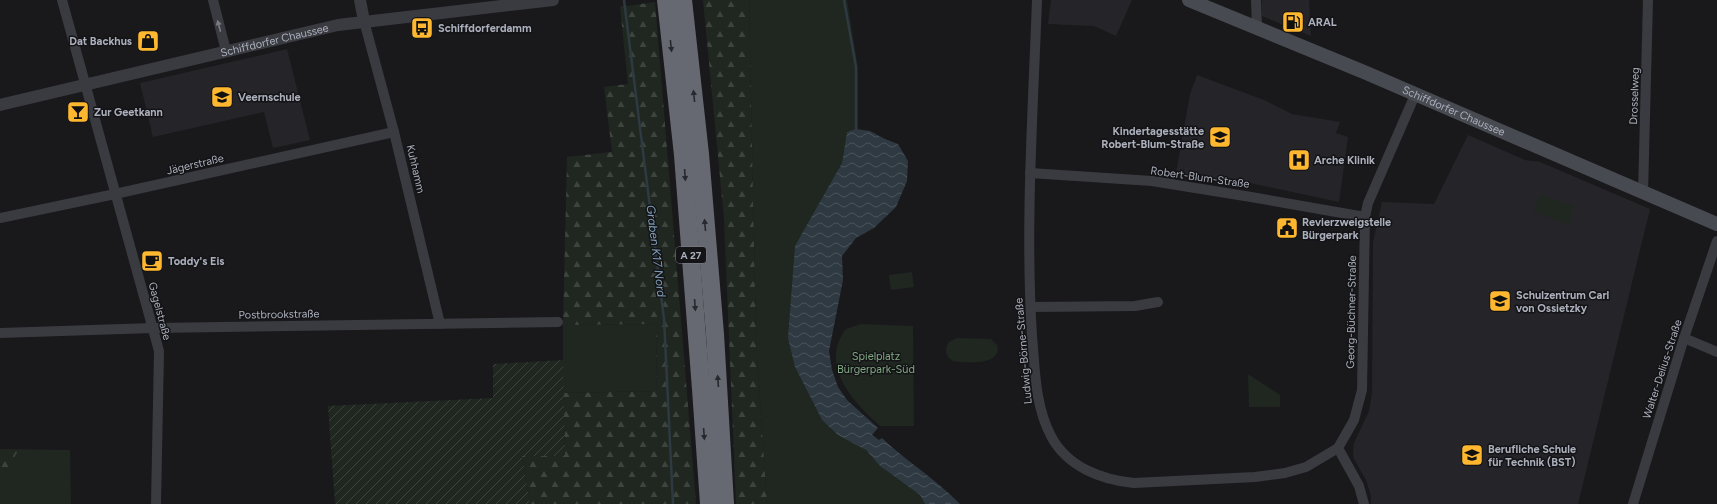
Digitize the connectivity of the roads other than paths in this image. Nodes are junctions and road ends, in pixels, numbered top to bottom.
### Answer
1 (62, 0) edge
2 (213, 0) edge
3 (360, 0) edge
4 (553, 0) edge
5 (1036, 0) edge
6 (1189, 0) edge
7 (1256, 0) edge
8 (1648, 0) edge
9 (680, 3) edge
10 (364, 21) junction
11 (1257, 28) junction
12 (226, 51) junction
13 (85, 84) junction
14 (1415, 94) junction
15 (0, 106) edge
16 (394, 132) junction
17 (1030, 173) junction
18 (1643, 193) junction
19 (115, 194) junction
20 (1365, 217) junction
21 (0, 218) edge
22 (1717, 224) edge
23 (1717, 241) edge
24 (1158, 302) dead end
25 (1031, 307) junction
26 (558, 322) dead end
27 (440, 324) junction
28 (153, 328) junction
29 (0, 334) edge
30 (1684, 338) junction
31 (1717, 352) edge
32 (1338, 448) junction
33 (156, 504) edge
34 (709, 504) edge
35 (725, 504) edge
36 (1364, 504) edge
37 (1632, 504) edge

1 - 13 street, Gagelstraße
12 -> 2 street
3 - 10 street
4 - 10 street, Schiffdorfer Chaussee
5 - 17 street, Ludwig-Börne-Straße
6 - 11 main road, Schiffdorfer Chaussee
7 - 11 street
8 - 18 street, Drosselweg
9 -> 34 highway, A 27
35 -> 9 highway, A 27
10 - 12 street, Schiffdorfer Chaussee
10 - 16 street, Kuhhamm
11 - 14 main road, Schiffdorfer Chaussee
12 - 13 street, Schiffdorfer Chaussee
13 - 15 street, Schiffdorfer Chaussee
13 - 19 street, Gagelstraße
14 - 18 main road, Schiffdorfer Chaussee
14 - 20 street, Georg-Büchner-Straße
16 - 19 street, Jägerstraße
16 - 27 street, Kuhhamm
17 - 20 street, Robert-Blum-Straße
17 - 25 street, Ludwig-Börne-Straße
18 - 22 main road, Schiffdorfer Chaussee
19 - 21 street, Jägerstraße
19 - 28 street, Gagelstraße
20 - 32 street, Georg-Büchner-Straße
23 - 30 street, Walter-Delius-Straße
24 - 25 street
25 - 32 street, Ludwig-Börne-Straße
26 - 27 street, Postbrookstraße
27 - 28 street, Postbrookstraße
28 - 29 street, Postbrookstraße
28 - 33 street, Gagelstraße
30 - 31 street
30 - 37 street, Walter-Delius-Straße
32 - 36 street

